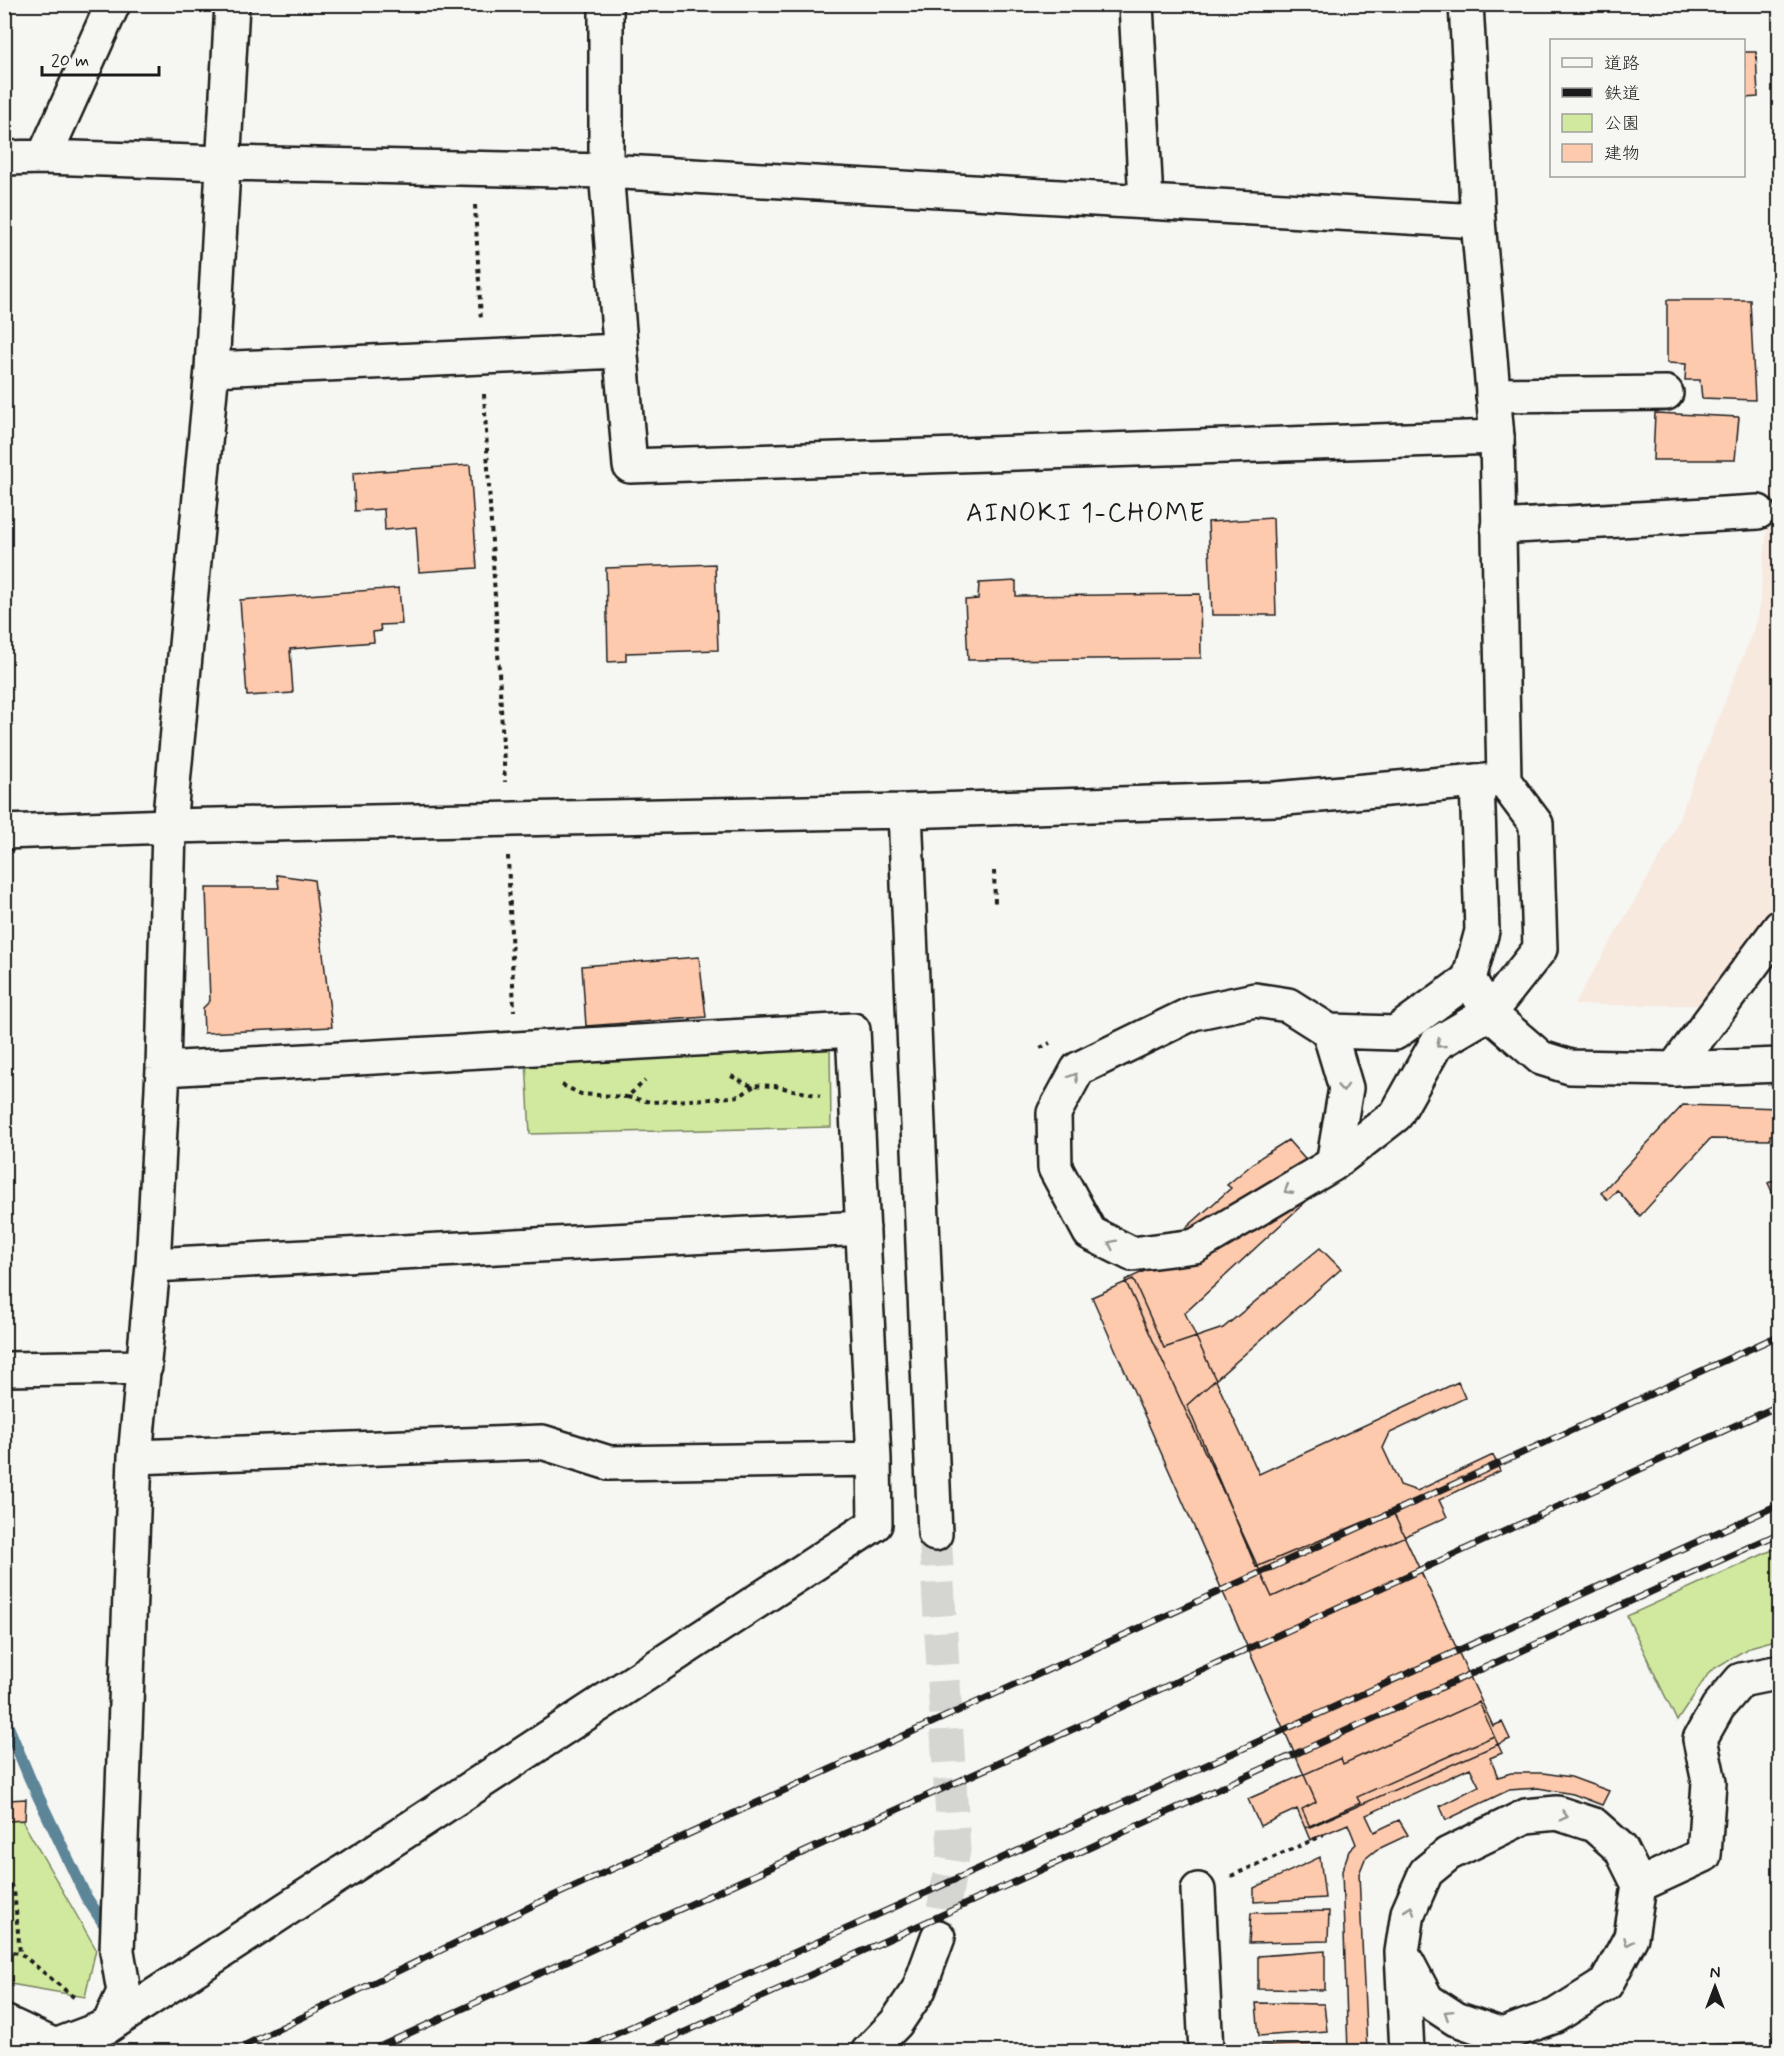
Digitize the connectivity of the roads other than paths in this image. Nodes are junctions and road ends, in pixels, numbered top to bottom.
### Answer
1 (113, 4) edge
2 (232, 4) edge
3 (606, 4) edge
4 (1136, 4) edge
5 (1466, 4) edge
6 (44, 157) junction
7 (4, 158) edge
8 (224, 163) junction
9 (606, 171) junction
10 (1146, 202) junction
11 (1478, 221) junction
12 (620, 351) junction
13 (212, 369) junction
14 (1666, 393) dead end
15 (1493, 395) junction
16 (1497, 437) junction
17 (1758, 512) dead end
18 (1498, 527) junction
19 (1490, 781) junction
20 (905, 811) junction
21 (169, 826) junction
22 (4, 832) edge
23 (1779, 927) edge
24 (1469, 979) junction
25 (1489, 1013) junction
26 (1329, 1032) junction
27 (1779, 1065) edge
28 (164, 1069) junction
29 (1674, 1069) junction
30 (1333, 1164) junction
31 (862, 1228) junction
32 (153, 1265) junction
33 (144, 1367) junction
34 (4, 1369) edge
35 (135, 1457) junction
36 (874, 1459) junction
37 (935, 1534) tunnel mouth
38 (1779, 1672) edge
39 (1640, 1885) junction
40 (1198, 1890) road end
41 (938, 1937) tunnel mouth
42 (1402, 1952) junction
43 (4, 2022) edge
44 (108, 2026) junction
45 (1495, 2043) edge
46 (868, 2052) edge
47 (1206, 2052) edge
48 (1407, 2052) edge

1 - 6 street
2 - 8 street
3 - 9 street
4 - 10 street
5 - 11 street
6 - 7 street
6 - 8 street
8 - 9 street
8 - 13 street
9 - 10 street
9 - 12 street
10 - 11 street
11 - 15 street
12 - 13 street
12 - 16 street
13 - 21 street
14 - 15 street
15 - 16 street
16 - 18 street
17 - 18 street
18 - 19 street
19 - 20 street
19 - 24 street
19 - 25 street
20 - 21 street
20 - 37 street
21 - 22 street
21 - 28 street
23 - 29 street
24 - 25 street
24 - 26 street
25 - 29 street
25 -> 30 street
26 -> 30 street
30 -> 26 street
27 - 29 street
28 - 31 street
28 - 32 street
31 - 32 street
31 - 36 street
32 - 33 street
33 - 34 street
33 - 35 street
35 - 36 street
35 - 44 street
36 - 44 street
38 - 39 street
42 -> 39 street
39 -> 45 street
40 - 47 street
41 - 46 street
45 -> 42 street
42 - 48 street
43 - 44 street

